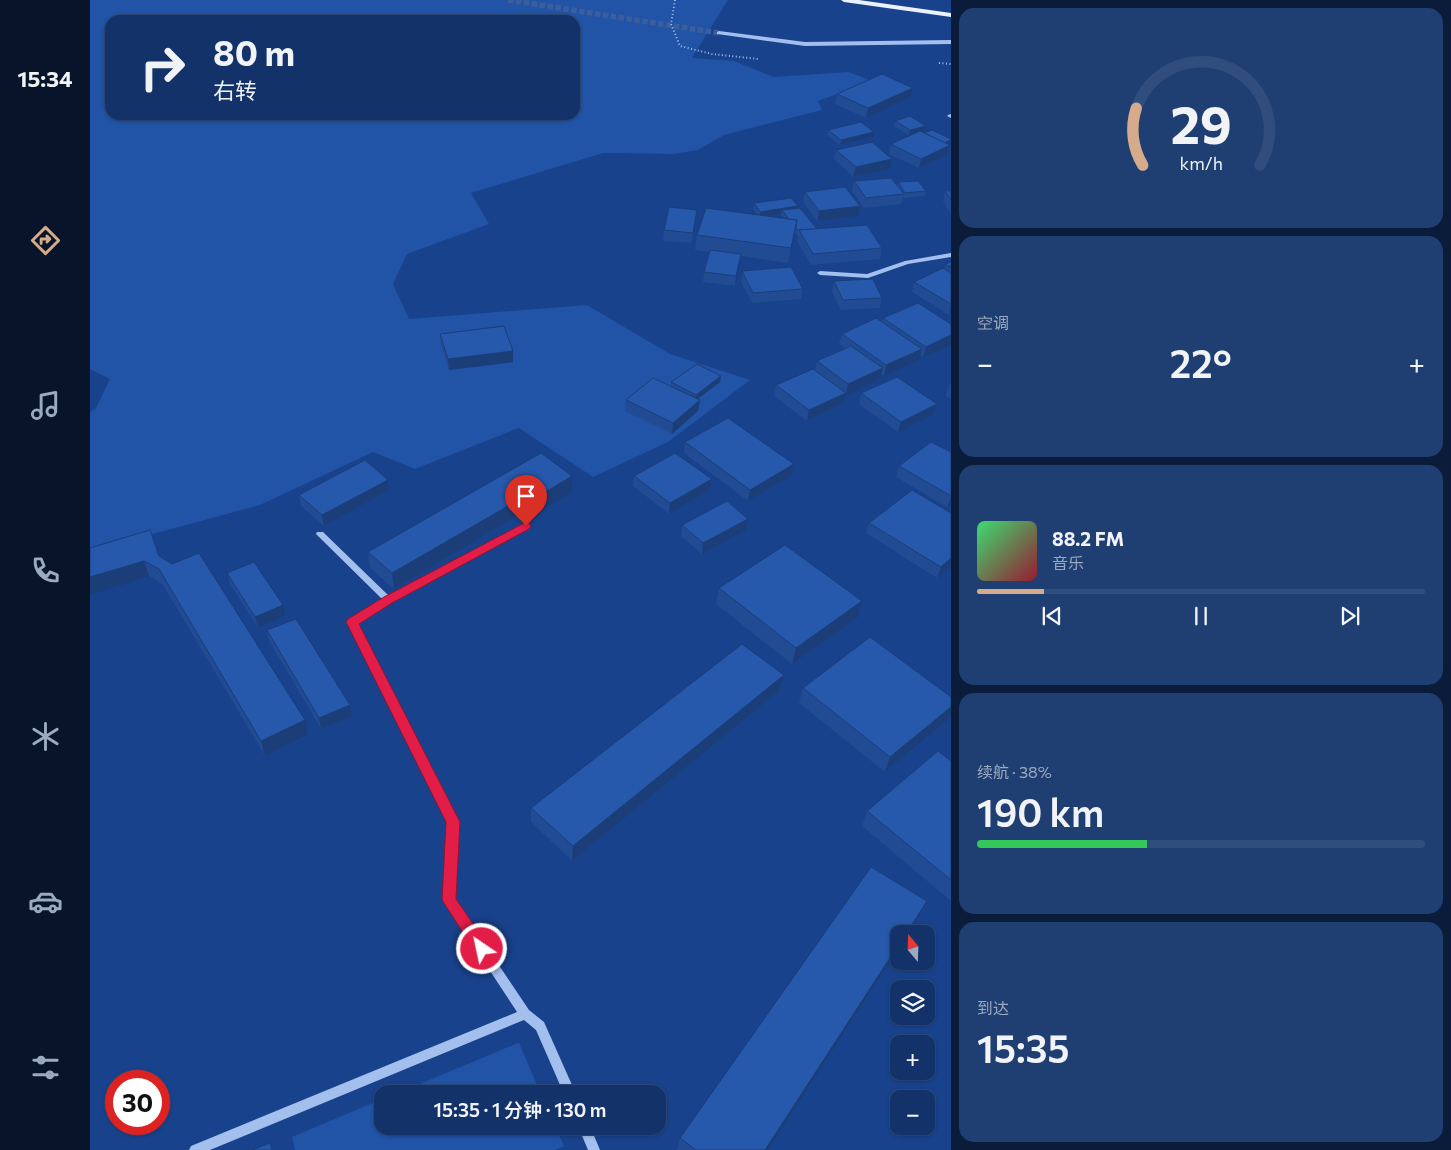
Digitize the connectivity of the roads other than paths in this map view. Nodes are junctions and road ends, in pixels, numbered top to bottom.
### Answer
1 (844, 0) edge
2 (951, 15) edge
3 (719, 33) tunnel mouth
4 (951, 42) edge
5 (951, 255) edge
6 (820, 273) dead end
7 (526, 526) dead end
8 (320, 534) dead end
9 (388, 600) junction
10 (525, 1014) junction
11 (566, 1085) edge
12 (588, 1135) edge
13 (195, 1150) edge
14 (594, 1150) edge

1 - 2 main road
3 - 4 street
5 - 6 street
7 - 9 street
8 - 9 street
9 - 10 street
10 - 11 street
10 - 13 street
12 - 14 street

